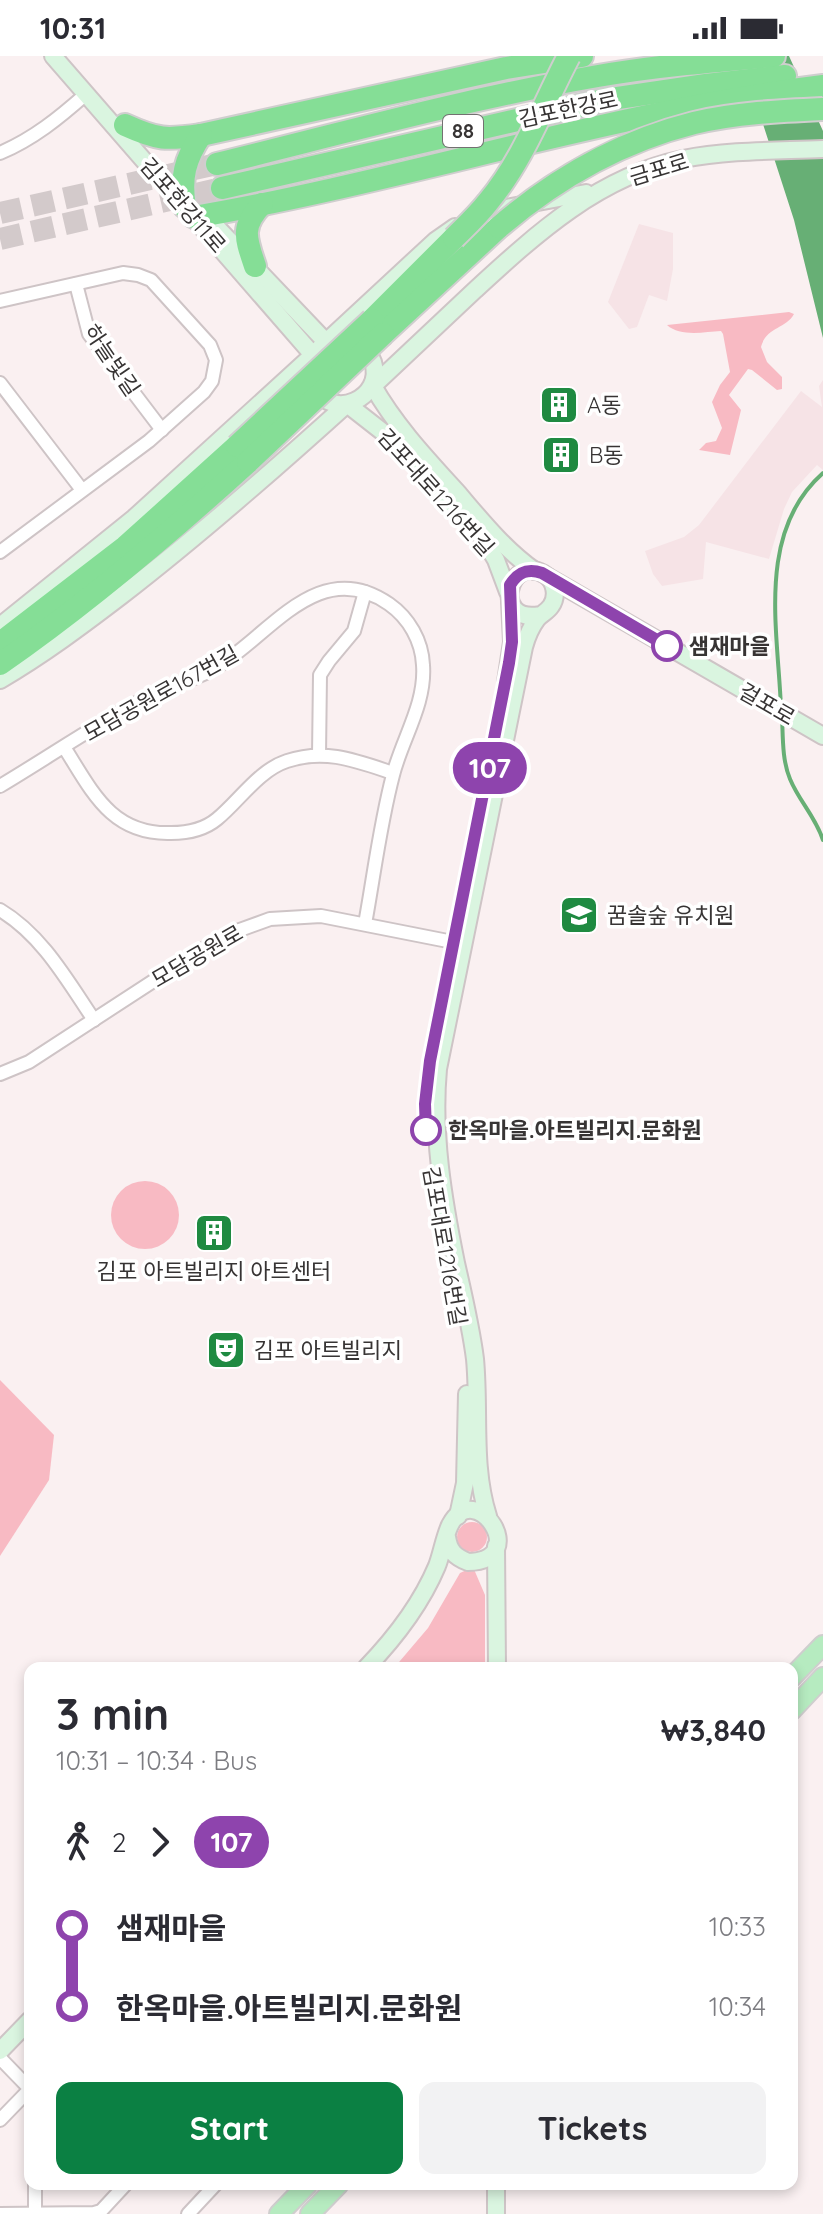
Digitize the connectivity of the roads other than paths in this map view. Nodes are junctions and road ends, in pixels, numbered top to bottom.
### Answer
1 (53, 56) edge
2 (63, 56) edge
3 (569, 56) edge
4 (582, 56) edge
5 (774, 56) edge
6 (823, 72) edge
7 (823, 86) edge
8 (86, 94) junction
9 (708, 94) junction
10 (823, 109) edge
11 (125, 125) junction
12 (201, 135) junction
13 (823, 149) edge
14 (0, 153) edge
15 (217, 164) tunnel mouth
16 (222, 188) tunnel mouth
17 (603, 189) junction
18 (262, 204) junction
19 (192, 207) junction
20 (255, 266) junction
21 (76, 284) junction
22 (0, 301) edge
23 (378, 327) junction
24 (326, 342) junction
25 (313, 355) junction
26 (0, 383) edge
27 (373, 386) junction
28 (347, 404) junction
29 (162, 430) junction
30 (242, 454) junction
31 (82, 490) junction
32 (0, 551) edge
33 (542, 574) junction
34 (365, 592) junction
35 (509, 596) junction
36 (586, 599) junction
37 (546, 611) junction
38 (0, 626) edge
39 (0, 643) edge
40 (0, 664) edge
41 (0, 680) edge
42 (823, 736) edge
43 (64, 747) junction
44 (319, 755) junction
45 (393, 773) junction
46 (0, 786) edge
47 (0, 910) edge
48 (365, 924) junction
49 (458, 943) junction
50 (94, 1020) junction
51 (0, 1074) edge
52 (458, 1516) junction
53 (488, 1516) junction
54 (447, 1537) junction
55 (496, 1545) junction
56 (460, 1559) junction
57 (477, 1562) junction
58 (496, 1582) junction
59 (823, 1645) edge
60 (372, 1662) edge
61 (378, 1662) edge
62 (497, 1662) edge
63 (798, 1671) edge
64 (823, 1677) edge
65 (798, 1704) edge
66 (24, 2018) edge
67 (24, 2026) edge
68 (0, 2043) edge
69 (0, 2051) edge
70 (0, 2058) edge
71 (24, 2083) edge
72 (24, 2095) edge
73 (0, 2120) edge
74 (35, 2190) edge
75 (121, 2190) edge
76 (210, 2190) edge
77 (302, 2190) edge
78 (333, 2190) edge
79 (496, 2190) edge
80 (116, 2195) junction
81 (35, 2212) edge
82 (0, 2214) edge
83 (116, 2214) edge
84 (188, 2214) edge
85 (279, 2214) edge
86 (310, 2214) edge
87 (496, 2214) edge

1 - 8 street, 김포한강11로
2 - 11 street, 김포한강11로
3 - 23 highway, bridge
4 - 12 highway
5 - 15 highway, 김포한강로 / 88
6 - 9 highway, 김포한강로 / 88
7 - 9 highway
8 - 14 street
8 - 19 street, 김포한강11로
9 - 16 highway, 김포한강로 / 88
9 - 18 highway
10 - 23 highway, bridge
11 - 12 highway
11 - 19 street, 김포한강11로
12 - 19 highway
13 - 17 street, 금포로
17 - 24 street
17 - 27 street
18 - 19 highway
18 - 20 highway
19 - 20 street, 김포한강11로
19 - 25 street, 김포한강11로
20 - 24 street, 김포한강11로
21 - 22 street
21 - 29 street, 하늘빛길
21 - 29 street
23 - 30 highway, bridge
24 - 25 street
24 - 27 street
25 - 28 street
25 - 38 street
26 - 31 street
27 - 28 street
27 - 33 street, 김포대로1216번길
28 - 35 street, 김포대로1216번길
28 - 41 street
29 - 31 street
30 - 39 highway
30 - 40 highway
31 - 32 street
33 - 35 street
33 - 36 street, 김포대로1216번길
33 - 37 street
34 - 43 street, 모담공원로167번길
34 - 44 street
34 - 45 street
35 - 37 street
35 - 49 street, 김포대로1216번길
36 - 37 street
36 - 42 street, 걸포로
37 - 49 street, 김포대로1216번길
43 - 44 street, 모담공원로167번길
43 - 46 street, 모담공원로167번길
44 - 45 street, 모담공원로167번길
45 - 48 street
47 - 50 street
48 - 49 street, 모담공원로
48 - 50 street, 모담공원로
49 - 52 street, 김포대로1216번길
49 - 53 street, 김포대로1216번길
50 - 51 street, 모담공원로
52 - 53 street
52 - 54 street
53 - 55 street
54 - 56 street
54 - 60 street
55 - 57 street
55 - 58 street
56 - 57 street
56 - 61 street
57 - 58 street
58 - 62 street
59 - 63 main road
64 - 65 main road
66 - 68 street
67 - 69 street
70 - 71 street
72 - 73 street
74 - 81 street
75 - 80 street
76 - 84 street
77 - 85 main road
78 - 86 main road
79 - 87 street
80 - 81 street
80 - 83 street
81 - 82 street

